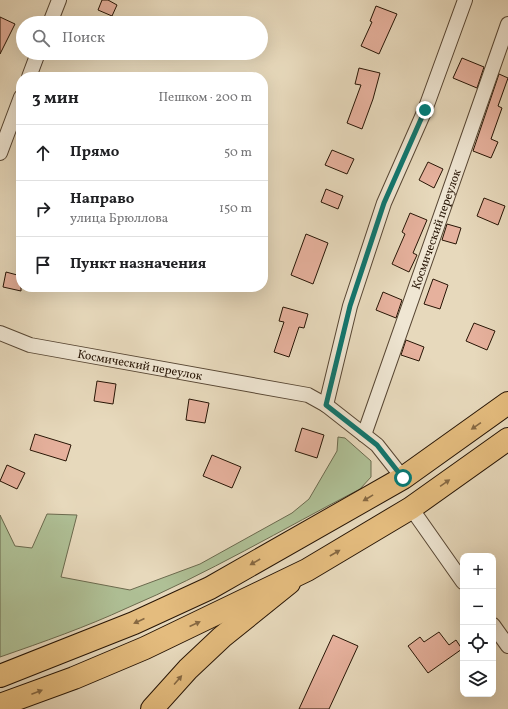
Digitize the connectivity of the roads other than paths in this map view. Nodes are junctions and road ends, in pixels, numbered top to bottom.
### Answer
1 (59, 0) edge
2 (466, 0) edge
3 (53, 16) edge
4 (508, 24) edge
5 (35, 60) edge
6 (31, 72) edge
7 (16, 110) edge
8 (0, 153) edge
9 (0, 333) edge
10 (508, 403) edge
11 (326, 405) junction
12 (364, 435) junction
13 (508, 439) edge
14 (403, 478) junction
15 (411, 508) junction
16 (307, 570) junction
17 (460, 578) edge
18 (496, 629) edge
19 (508, 646) edge
20 (0, 676) edge
21 (0, 705) edge
22 (152, 709) edge

1 - 3 street
2 - 11 street
4 - 12 street, Космический переулок
5 - 6 street
7 - 8 street
9 - 11 street, Космический переулок
10 -> 14 main road
11 - 12 street, Космический переулок
12 - 14 street, Космический переулок
15 -> 13 main road
14 -> 20 main road
16 -> 15 main road
15 - 17 street
21 -> 16 main road
22 -> 16 main road
18 - 19 street

